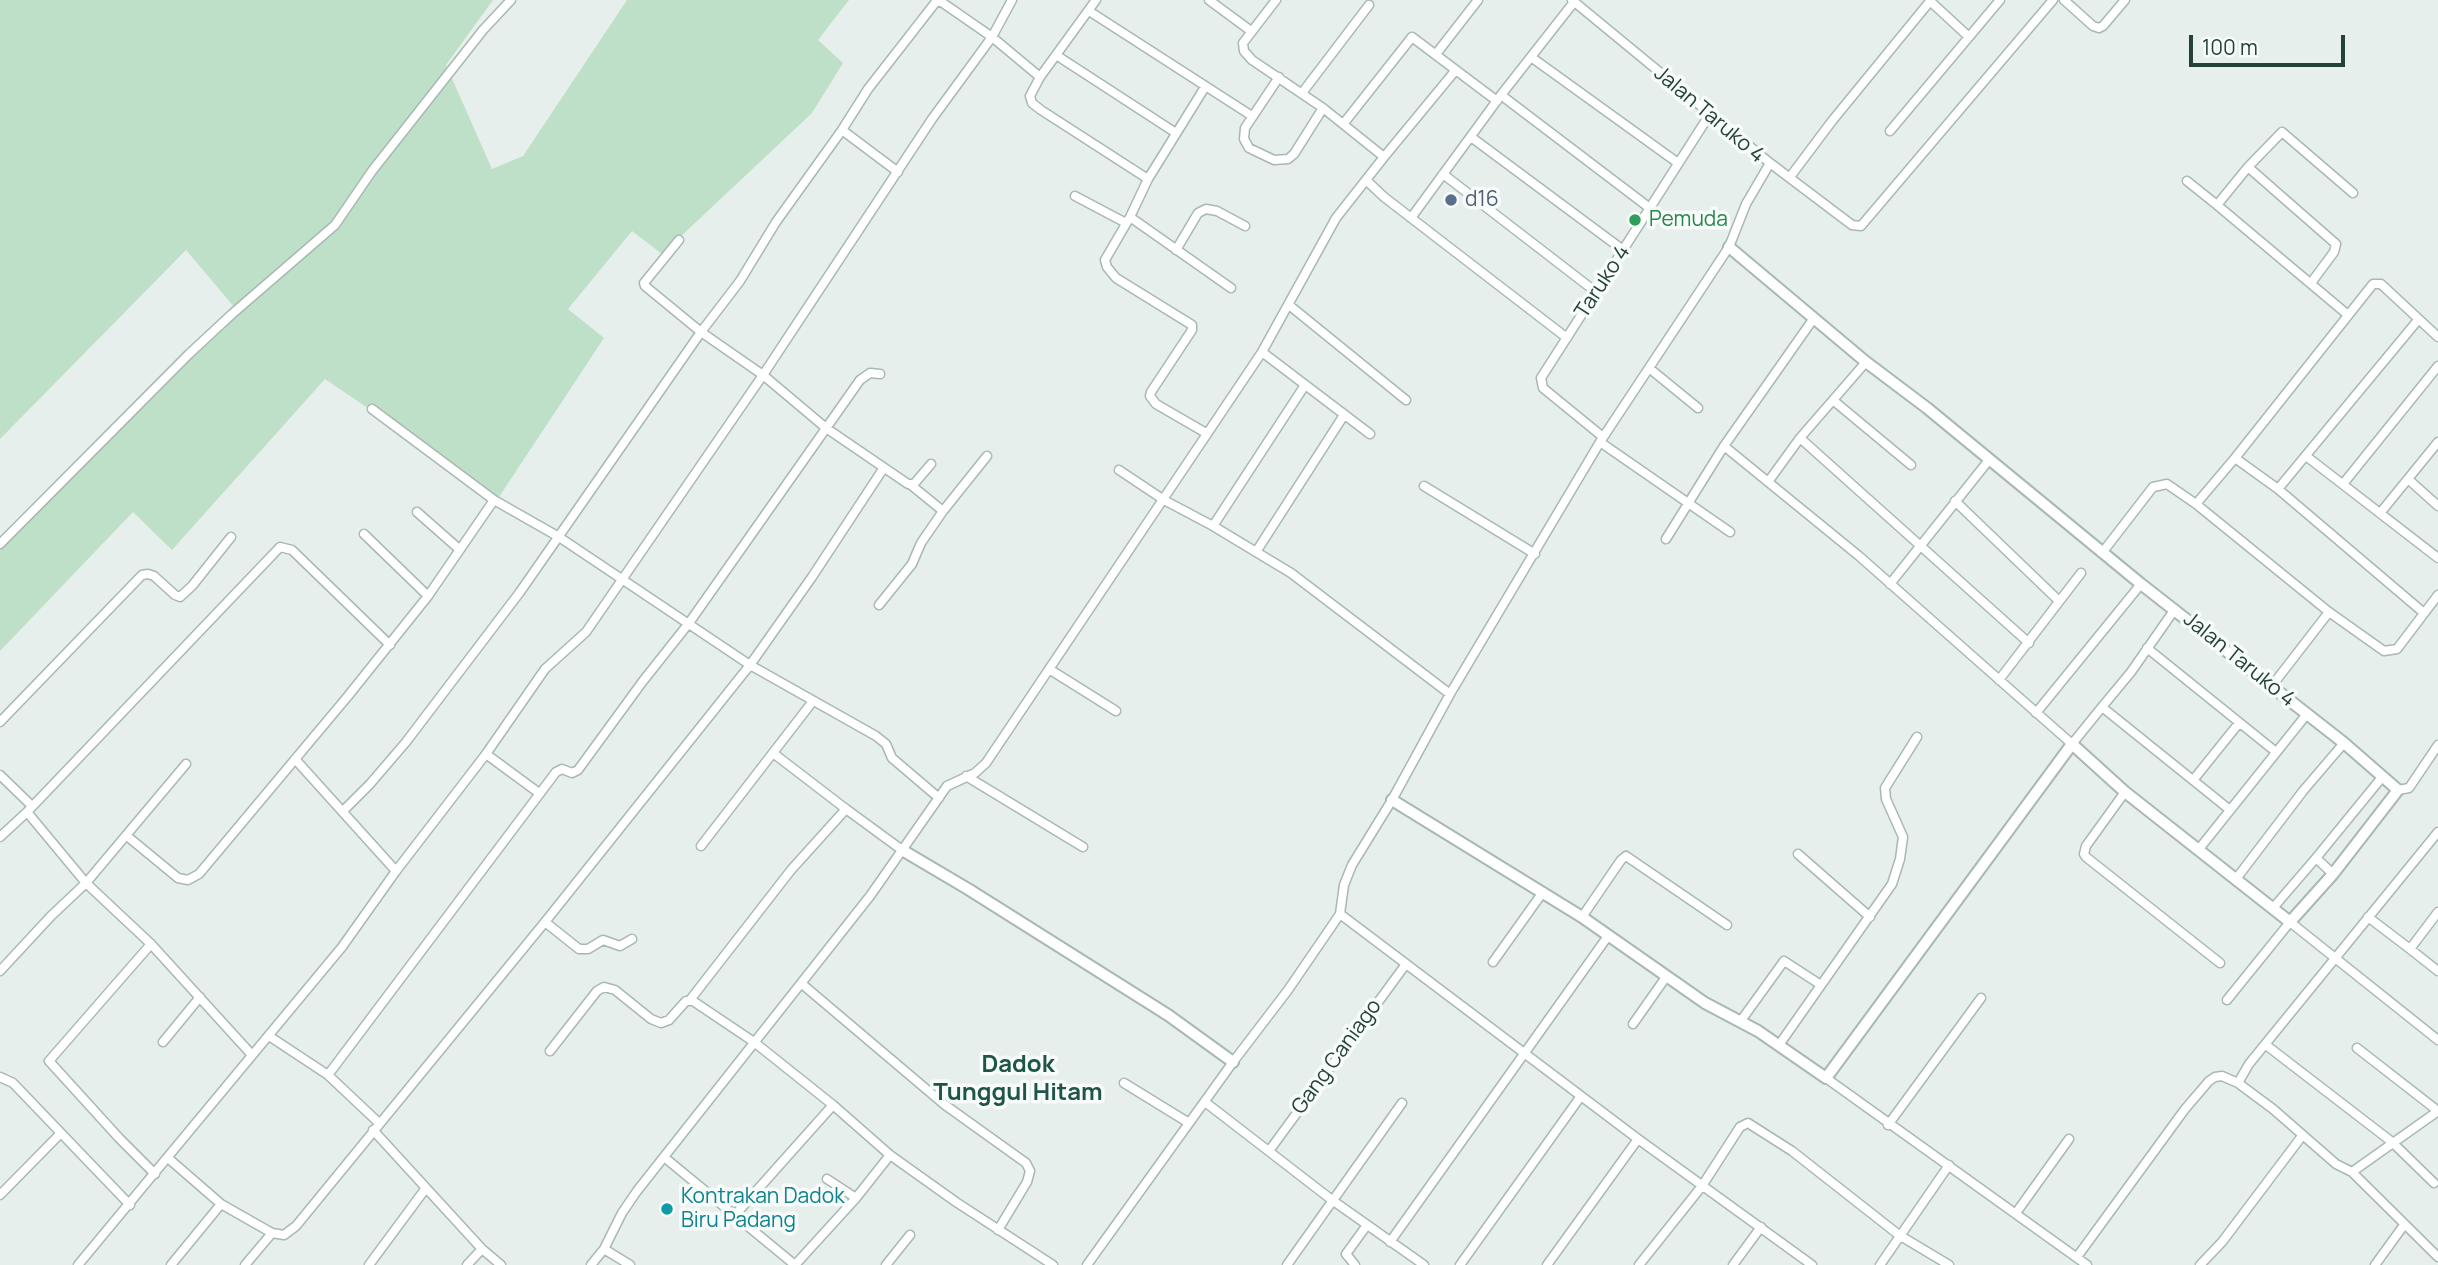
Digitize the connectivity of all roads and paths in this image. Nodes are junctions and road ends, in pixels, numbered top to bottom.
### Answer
1 (510, 0) edge
2 (1012, 0) edge
3 (1096, 0) edge
4 (1209, 0) edge
5 (1276, 0) edge
6 (1478, 0) edge
7 (2000, 0) edge
8 (2053, 0) edge
9 (2064, 0) edge
10 (2124, 0) edge
11 (1573, 1) edge
12 (1930, 1) edge
13 (1369, 5) dead end
14 (1089, 10) junction
15 (1251, 31) junction
16 (992, 37) junction
17 (1969, 37) junction
18 (1436, 54) junction
19 (1056, 55) junction
20 (1531, 57) junction
21 (1455, 71) junction
22 (1279, 76) junction
23 (1040, 77) junction
24 (1205, 87) junction
25 (1302, 93) junction
26 (1499, 98) junction
27 (1323, 108) junction
28 (1710, 114) junction
29 (1252, 116) junction
30 (1344, 124) junction
31 (842, 130) junction
32 (1890, 131) dead end
33 (1176, 133) junction
34 (1471, 137) junction
35 (1384, 157) junction
36 (1678, 163) junction
37 (1770, 163) junction
38 (2248, 167) junction
39 (898, 172) junction
40 (1443, 174) junction
41 (1790, 177) junction
42 (1148, 179) junction
43 (1366, 180) junction
44 (2187, 181) dead end
45 (2353, 193) dead end
46 (1075, 196) dead end
47 (2217, 205) junction
48 (1651, 209) junction
49 (1411, 218) junction
50 (1128, 220) junction
51 (1245, 226) dead end
52 (679, 240) dead end
53 (1729, 247) junction
54 (1176, 250) junction
55 (1623, 250) junction
56 (2311, 283) junction
57 (1231, 288) dead end
58 (1596, 292) junction
59 (1289, 305) junction
60 (2348, 315) junction
61 (1814, 318) junction
62 (2418, 320) junction
63 (701, 332) junction
64 (2438, 337) edge
65 (1567, 338) junction
66 (1262, 352) junction
67 (1866, 362) junction
68 (2438, 366) edge
69 (1649, 368) junction
70 (880, 374) dead end
71 (763, 375) junction
72 (1305, 385) junction
73 (1406, 400) dead end
74 (1834, 401) junction
75 (1698, 408) dead end
76 (372, 409) dead end
77 (1344, 415) junction
78 (826, 428) junction
79 (1206, 433) junction
80 (1370, 434) dead end
81 (1800, 438) junction
82 (1602, 439) junction
83 (2438, 442) edge
84 (1724, 446) junction
85 (987, 456) dead end
86 (2306, 456) junction
87 (2235, 458) junction
88 (1989, 460) junction
89 (931, 464) dead end
90 (1912, 465) dead end
91 (883, 468) junction
92 (1119, 470) dead end
93 (2408, 479) junction
94 (1768, 482) junction
95 (2343, 484) junction
96 (911, 485) junction
97 (1424, 486) dead end
98 (2278, 489) junction
99 (494, 500) junction
100 (1164, 500) junction
101 (1688, 501) junction
102 (1955, 501) junction
103 (2196, 504) junction
104 (2438, 506) edge
105 (943, 511) junction
106 (417, 512) dead end
107 (2381, 512) junction
108 (1213, 526) junction
109 (1730, 532) dead end
110 (364, 534) dead end
111 (231, 537) dead end
112 (559, 537) junction
113 (1666, 539) dead end
114 (1920, 543) junction
115 (0, 544) edge
116 (459, 549) junction
117 (1256, 552) junction
118 (2102, 553) junction
119 (1535, 554) junction
120 (2438, 558) edge
121 (2081, 573) dead end
122 (623, 580) junction
123 (1889, 584) junction
124 (2141, 584) junction
125 (2438, 595) edge
126 (428, 596) junction
127 (2059, 600) junction
128 (879, 605) dead end
129 (2175, 609) junction
130 (2329, 612) junction
131 (2424, 613) junction
132 (689, 623) junction
133 (2029, 642) junction
134 (390, 645) junction
135 (2147, 648) junction
136 (750, 665) junction
137 (1049, 669) junction
138 (1999, 680) junction
139 (2271, 687) junction
140 (1450, 694) junction
141 (813, 701) junction
142 (2102, 707) junction
143 (1116, 711) dead end
144 (2036, 713) junction
145 (2307, 714) junction
146 (0, 722) edge
147 (2239, 723) junction
148 (1917, 737) dead end
149 (2344, 743) junction
150 (2072, 744) junction
151 (2438, 746) edge
152 (2276, 752) junction
153 (774, 753) junction
154 (486, 754) junction
155 (295, 759) junction
156 (186, 764) dead end
157 (0, 775) edge
158 (966, 776) junction
159 (2383, 776) junction
160 (2194, 779) junction
161 (2398, 790) junction
162 (2125, 792) junction
163 (539, 793) junction
164 (939, 798) junction
165 (1392, 800) junction
166 (29, 809) junction
167 (846, 809) junction
168 (2230, 810) junction
169 (343, 811) junction
170 (2438, 832) edge
171 (127, 836) junction
172 (0, 837) edge
173 (2435, 843) edge
174 (701, 846) dead end
175 (1083, 847) dead end
176 (2199, 849) junction
177 (902, 850) junction
178 (1798, 854) dead end
179 (2316, 859) junction
180 (397, 871) junction
181 (2333, 874) junction
182 (2236, 879) junction
183 (86, 883) junction
184 (1543, 891) junction
185 (2273, 908) junction
186 (2438, 912) edge
187 (1340, 914) junction
188 (1582, 917) junction
189 (1870, 917) junction
190 (2368, 917) junction
191 (545, 922) junction
192 (2290, 922) junction
193 (1727, 925) dead end
194 (1608, 936) junction
195 (632, 939) dead end
196 (151, 944) junction
197 (2410, 949) junction
198 (2335, 959) junction
199 (1493, 962) dead end
200 (2220, 963) dead end
201 (1406, 964) junction
202 (0, 971) edge
203 (2438, 971) edge
204 (1666, 977) junction
205 (802, 984) junction
206 (1821, 985) junction
207 (200, 997) junction
208 (1981, 998) dead end
209 (690, 1000) junction
210 (2227, 1000) dead end
211 (1740, 1022) junction
212 (1633, 1024) dead end
213 (269, 1035) junction
214 (2438, 1040) edge
215 (163, 1042) dead end
216 (754, 1042) junction
217 (1779, 1045) junction
218 (2266, 1045) junction
219 (2357, 1048) dead end
220 (550, 1051) dead end
221 (1524, 1053) junction
222 (252, 1055) junction
223 (1233, 1062) junction
224 (328, 1075) junction
225 (0, 1077) edge
226 (1826, 1078) junction
227 (1124, 1083) dead end
228 (2238, 1083) junction
229 (1581, 1096) junction
230 (1205, 1102) junction
231 (1402, 1103) dead end
232 (833, 1105) junction
233 (2438, 1111) edge
234 (1189, 1123) junction
235 (1888, 1125) junction
236 (376, 1127) junction
237 (60, 1134) junction
238 (2302, 1136) junction
239 (1638, 1139) junction
240 (2069, 1139) dead end
241 (2392, 1142) junction
242 (1269, 1151) junction
243 (890, 1155) junction
244 (664, 1157) junction
245 (168, 1158) junction
246 (1949, 1165) junction
247 (2352, 1172) junction
248 (155, 1174) junction
249 (827, 1179) dead end
250 (2437, 1183) edge
251 (1702, 1186) junction
252 (426, 1188) junction
253 (0, 1195) edge
254 (856, 1198) junction
255 (1332, 1200) junction
256 (221, 1204) junction
257 (130, 1205) junction
258 (2016, 1213) junction
259 (734, 1216) junction
260 (1367, 1225) junction
261 (2404, 1225) junction
262 (1761, 1227) junction
263 (998, 1230) junction
264 (272, 1233) junction
265 (910, 1235) dead end
266 (1899, 1235) junction
267 (1390, 1242) junction
268 (482, 1249) junction
269 (604, 1249) junction
270 (2077, 1257) junction
271 (2438, 1257) edge
272 (793, 1264) edge
273 (78, 1265) edge
274 (171, 1265) edge
275 (245, 1265) edge
276 (369, 1265) edge
277 (467, 1265) edge
278 (501, 1265) edge
279 (591, 1265) edge
280 (630, 1265) edge
281 (887, 1265) edge
282 (1053, 1265) edge
283 (1087, 1265) edge
284 (1287, 1265) edge
285 (1355, 1265) edge
286 (1424, 1265) edge
287 (1460, 1265) edge
288 (1547, 1265) edge
289 (1639, 1265) edge
290 (1733, 1265) edge
291 (1812, 1265) edge
292 (1880, 1265) edge
293 (1949, 1265) edge
294 (2087, 1265) edge
295 (2200, 1265) edge
296 (2375, 1265) edge

1 - 115 street
2 - 16 street
3 - 14 street
4 - 15 street
5 - 15 street
6 - 18 street
7 - 17 street
8 - 41 street
9 - 10 street
11 - 20 street
11 - 28 street, Jalan Taruko 4
12 - 17 street
12 - 41 street
13 - 25 street
14 - 19 street
14 - 24 street
15 - 22 street
16 - 23 street
16 - 31 street
16 - 39 street
17 - 32 street
18 - 21 street
18 - 30 street
19 - 23 street
19 - 33 street
20 - 26 street
20 - 36 street
21 - 26 street
21 - 35 street
22 - 25 street
22 - 29 street
23 - 42 street
24 - 29 street
24 - 33 street
25 - 27 street
26 - 34 street
26 - 48 street
27 - 29 street
27 - 30 street
28 - 36 street, Taruko 4
28 - 37 street, Jalan Taruko 4
30 - 35 street
31 - 39 street
31 - 63 street
33 - 42 street
34 - 40 street
34 - 55 street
35 - 43 street
36 - 48 street, Taruko 4
37 - 41 street
37 - 53 street, Jalan Taruko 4
38 - 45 street
38 - 47 street
38 - 56 street
39 - 71 street
40 - 49 street
40 - 58 street
42 - 50 street
43 - 49 street
43 - 59 street
44 - 47 street
46 - 50 street
47 - 56 street
48 - 55 street, Taruko 4
49 - 65 street
50 - 54 street
50 - 79 street
51 - 54 street
52 - 63 street
53 - 61 street, Jalan Taruko 4
53 - 69 street
54 - 57 street
55 - 58 street, Taruko 4
56 - 60 street
58 - 65 street, Taruko 4
59 - 66 street
59 - 73 street
60 - 62 street
60 - 87 street
61 - 67 street, Jalan Taruko 4
61 - 84 street
62 - 64 street
62 - 86 street
63 - 71 street
63 - 112 street
65 - 82 street, Taruko 4
66 - 72 street
66 - 79 street
67 - 74 street
67 - 88 street, Jalan Taruko 4
68 - 95 street
69 - 75 street
69 - 82 street
70 - 78 street
71 - 78 street
71 - 122 street
72 - 77 street
72 - 108 street
74 - 81 street
74 - 90 street
76 - 99 street
77 - 80 street
77 - 117 street
78 - 91 street
78 - 132 street
79 - 100 street
81 - 94 street
81 - 114 street
82 - 101 street
82 - 119 street
83 - 93 street
84 - 94 street
84 - 101 street
85 - 105 street
86 - 95 street
86 - 98 street
87 - 98 street
87 - 103 street
88 - 102 street
88 - 118 street, Jalan Taruko 4
89 - 96 street
91 - 96 street
91 - 136 street
92 - 100 street
93 - 104 street
93 - 107 street
94 - 123 street
95 - 107 street
96 - 105 street
97 - 119 street
98 - 131 street
99 - 112 street
99 - 116 street
100 - 108 street
100 - 137 street
101 - 109 street
101 - 113 street
102 - 114 street
102 - 127 street
103 - 118 street
103 - 130 street
105 - 128 street
106 - 116 street
107 - 120 street
108 - 117 street
110 - 126 street
111 - 146 street
112 - 122 street
112 - 169 street
114 - 123 street
114 - 133 street
116 - 126 street
117 - 140 street
118 - 124 street, Jalan Taruko 4
119 - 140 street
121 - 127 street
122 - 132 street
122 - 154 street
123 - 138 street
124 - 129 street, Jalan Taruko 4
124 - 144 street
125 - 131 street
126 - 134 street
127 - 133 street
129 - 135 street
129 - 139 street, Jalan Taruko 4
130 - 131 street
130 - 139 street
132 - 136 street
132 - 163 street
133 - 138 street
134 - 155 street
134 - 166 street
135 - 142 street
135 - 147 street
136 - 141 street
136 - 191 street
137 - 143 street
137 - 158 street
138 - 144 street
139 - 145 street, Jalan Taruko 4
140 - 165 street
141 - 153 street
141 - 164 street
142 - 150 street
142 - 160 street
144 - 150 street
145 - 149 street, Jalan Taruko 4
145 - 152 street
147 - 152 street
147 - 160 street
148 - 189 street
149 - 159 street, Jalan Taruko 4
149 - 182 street
150 - 162 street
150 - 226 street
151 - 161 street
152 - 168 street
153 - 167 street
153 - 174 street
154 - 163 street
154 - 180 street
155 - 169 street
155 - 171 street
156 - 171 street
157 - 166 street
158 - 164 street
158 - 175 street
159 - 161 street, Jalan Taruko 4
159 - 179 street
160 - 168 street
161 - 181 street
162 - 176 street
162 - 200 street
163 - 224 street
164 - 177 street
165 - 184 street
165 - 187 street
166 - 172 street
166 - 183 street
167 - 177 street
167 - 209 street
168 - 176 street
169 - 180 street
170 - 173 street
171 - 183 street
173 - 190 street
176 - 182 street
177 - 205 street
177 - 223 street
178 - 189 street
179 - 181 street
179 - 185 street
180 - 213 street
181 - 192 street
182 - 185 street
183 - 196 street
183 - 202 street
184 - 188 street
184 - 199 street
185 - 192 street
186 - 197 street
187 - 201 street
187 - 223 street
188 - 193 street
188 - 194 street
189 - 206 street
190 - 197 street
190 - 198 street
191 - 195 street
191 - 236 street
192 - 198 street
192 - 210 street
194 - 204 street
194 - 221 street
196 - 207 street
196 - 248 street
197 - 203 street
198 - 214 street
198 - 218 street
201 - 221 street
201 - 242 street, Gang Caniago
204 - 211 street
204 - 212 street
205 - 216 street
205 - 263 street
206 - 211 street
206 - 217 street
207 - 215 street
207 - 222 street
208 - 235 street
209 - 216 street
209 - 220 street
211 - 217 street
213 - 222 street
213 - 224 street
216 - 232 street
216 - 244 street
217 - 226 street
218 - 228 street
218 - 241 street
219 - 233 street
221 - 229 street
221 - 267 street
222 - 245 street
223 - 230 street
224 - 236 street
225 - 237 street
226 - 235 street
227 - 234 street
228 - 238 street
228 - 270 street
229 - 239 street
229 - 287 street
230 - 234 street
230 - 242 street
231 - 255 street
232 - 243 street
232 - 259 street
233 - 241 street
234 - 283 street
235 - 246 street
236 - 252 street
236 - 264 street
237 - 253 street
237 - 257 street
238 - 247 street
238 - 295 street
239 - 251 street
239 - 288 street
240 - 258 street
241 - 247 street
241 - 250 street
242 - 255 street
243 - 254 street
243 - 263 street
244 - 259 street
244 - 269 street
245 - 248 street
245 - 256 street
246 - 258 street
246 - 266 street
247 - 261 street
248 - 257 street
249 - 254 street
251 - 262 street
251 - 266 street
251 - 289 street
252 - 268 street
252 - 276 street
254 - 272 street
255 - 260 street
255 - 284 street
256 - 264 street
256 - 274 street
257 - 273 street
258 - 270 street
259 - 272 street
260 - 267 street
260 - 285 street
261 - 271 street
261 - 296 street
262 - 290 street
262 - 291 street
263 - 282 street
264 - 275 street
265 - 281 street
266 - 292 street
266 - 293 street
267 - 286 street
268 - 277 street
268 - 278 street
269 - 279 street
269 - 280 street
270 - 294 street

